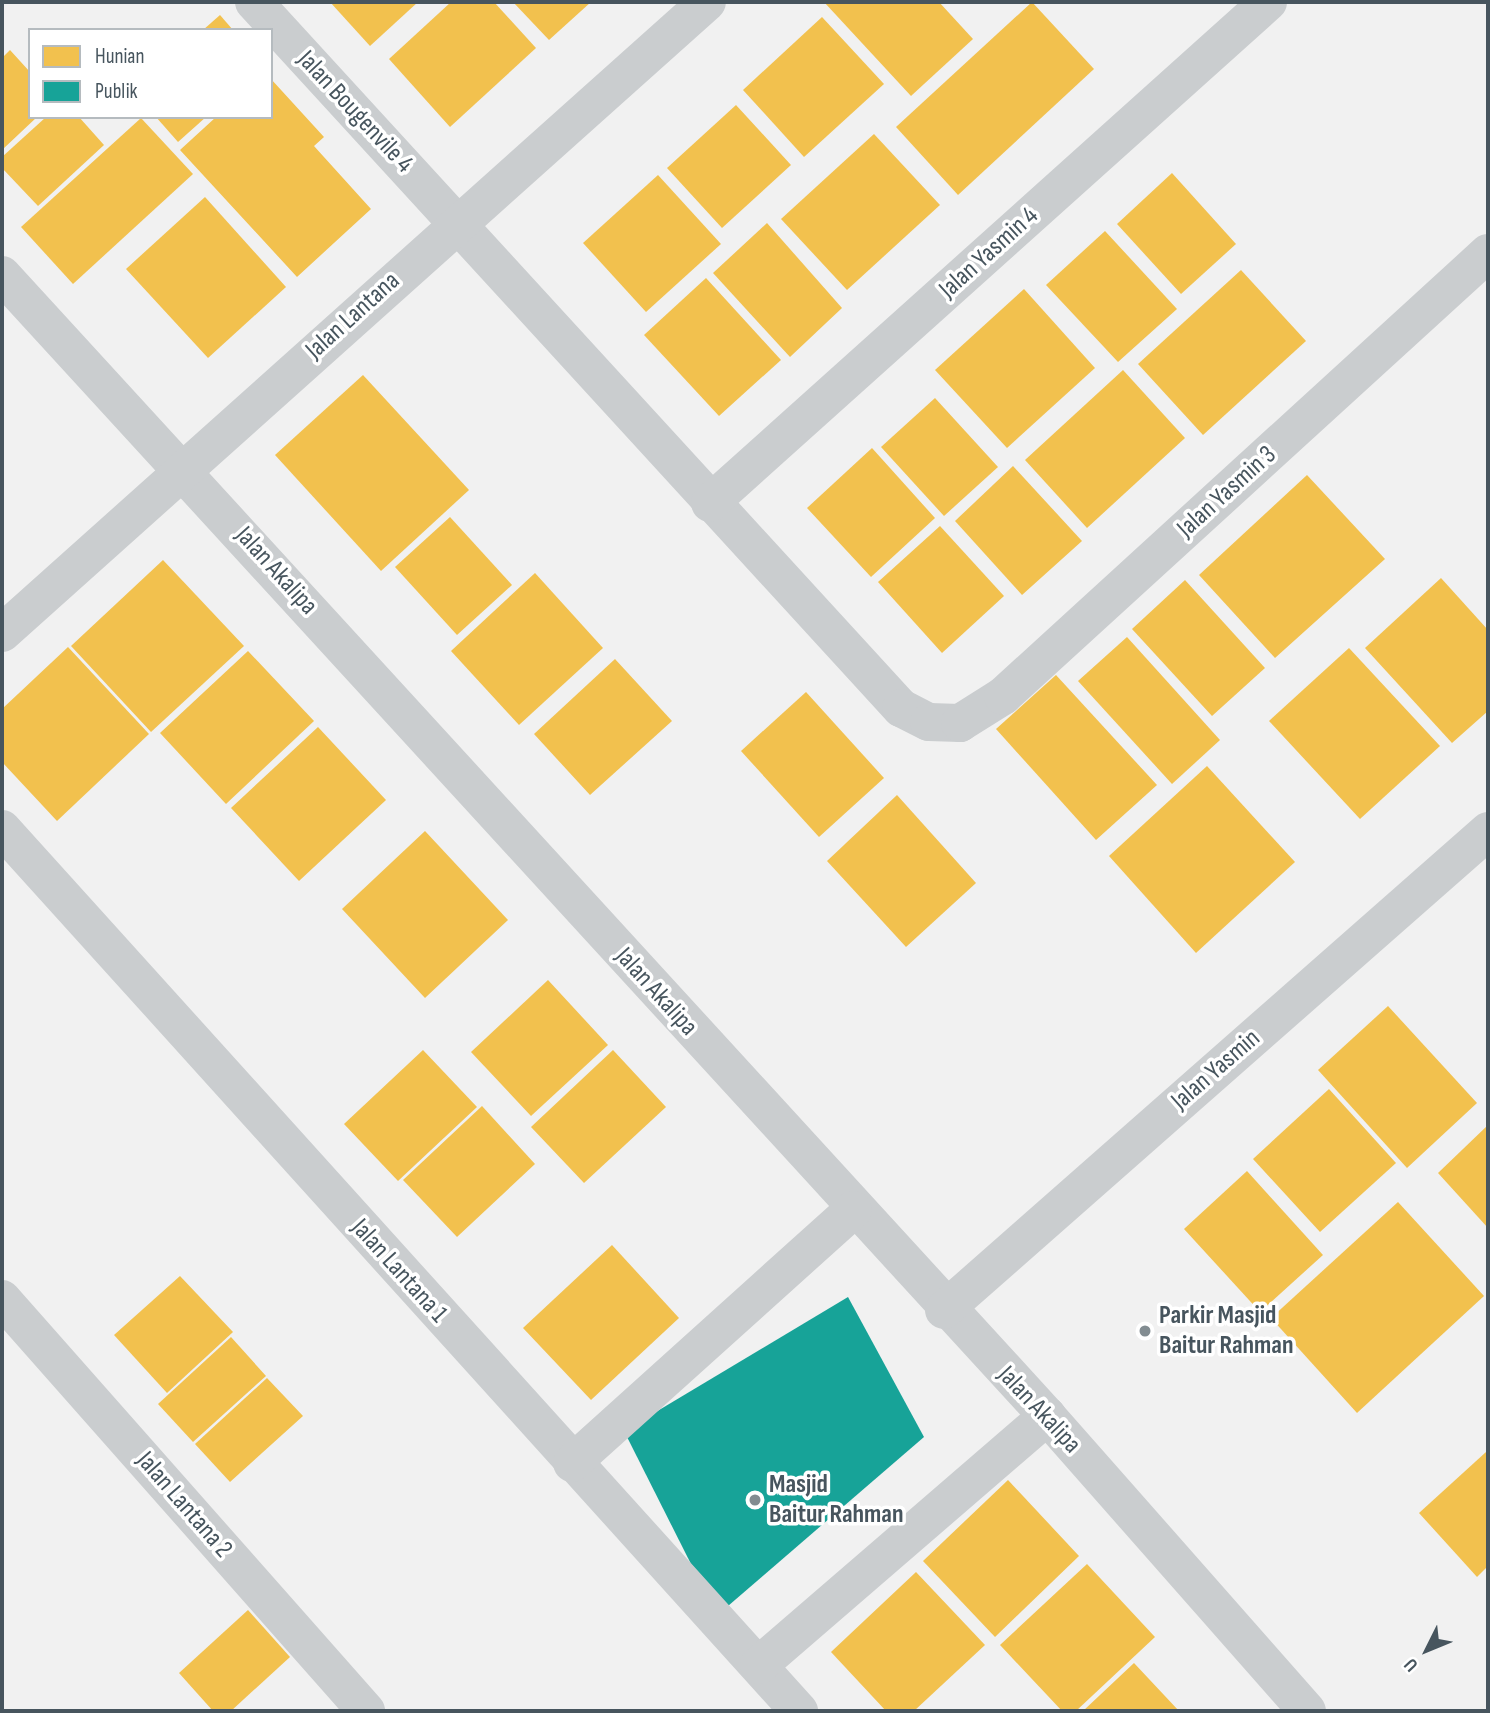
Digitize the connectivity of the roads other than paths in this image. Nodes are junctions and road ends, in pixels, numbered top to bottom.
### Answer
1 (254, 2) edge
2 (707, 2) edge
3 (1268, 2) edge
4 (457, 222) junction
5 (1488, 253) edge
6 (2, 275) edge
7 (184, 468) junction
8 (710, 503) junction
9 (2, 633) edge
10 (960, 723) joint
11 (2, 829) edge
12 (1488, 831) edge
13 (853, 1210) junction
14 (2, 1299) edge
15 (944, 1310) junction
16 (1047, 1416) junction
17 (572, 1463) junction
18 (759, 1665) junction
19 (366, 1711) edge
20 (799, 1711) edge
21 (1307, 1711) edge

1 - 4 street, Jalan Bougenvile 4
2 - 4 street, Jalan Lantana
3 - 8 street, Jalan Yasmin 4
4 - 7 street, Jalan Lantana
4 - 8 street, Jalan Bougenvile 4
5 - 10 street, Jalan Yasmin 3
6 - 7 street, Jalan Akalipa
7 - 9 street, Jalan Lantana
7 - 13 street, Jalan Akalipa
8 - 10 street, Jalan Bougenvile 4
11 - 17 street, Jalan Lantana 1
12 - 15 street, Jalan Yasmin
13 - 15 street, Jalan Akalipa
13 - 17 street
14 - 19 street, Jalan Lantana 2
15 - 16 street, Jalan Akalipa
16 - 18 street
16 - 21 street, Jalan Akalipa
17 - 18 street, Jalan Lantana 1
18 - 20 street, Jalan Lantana 1

